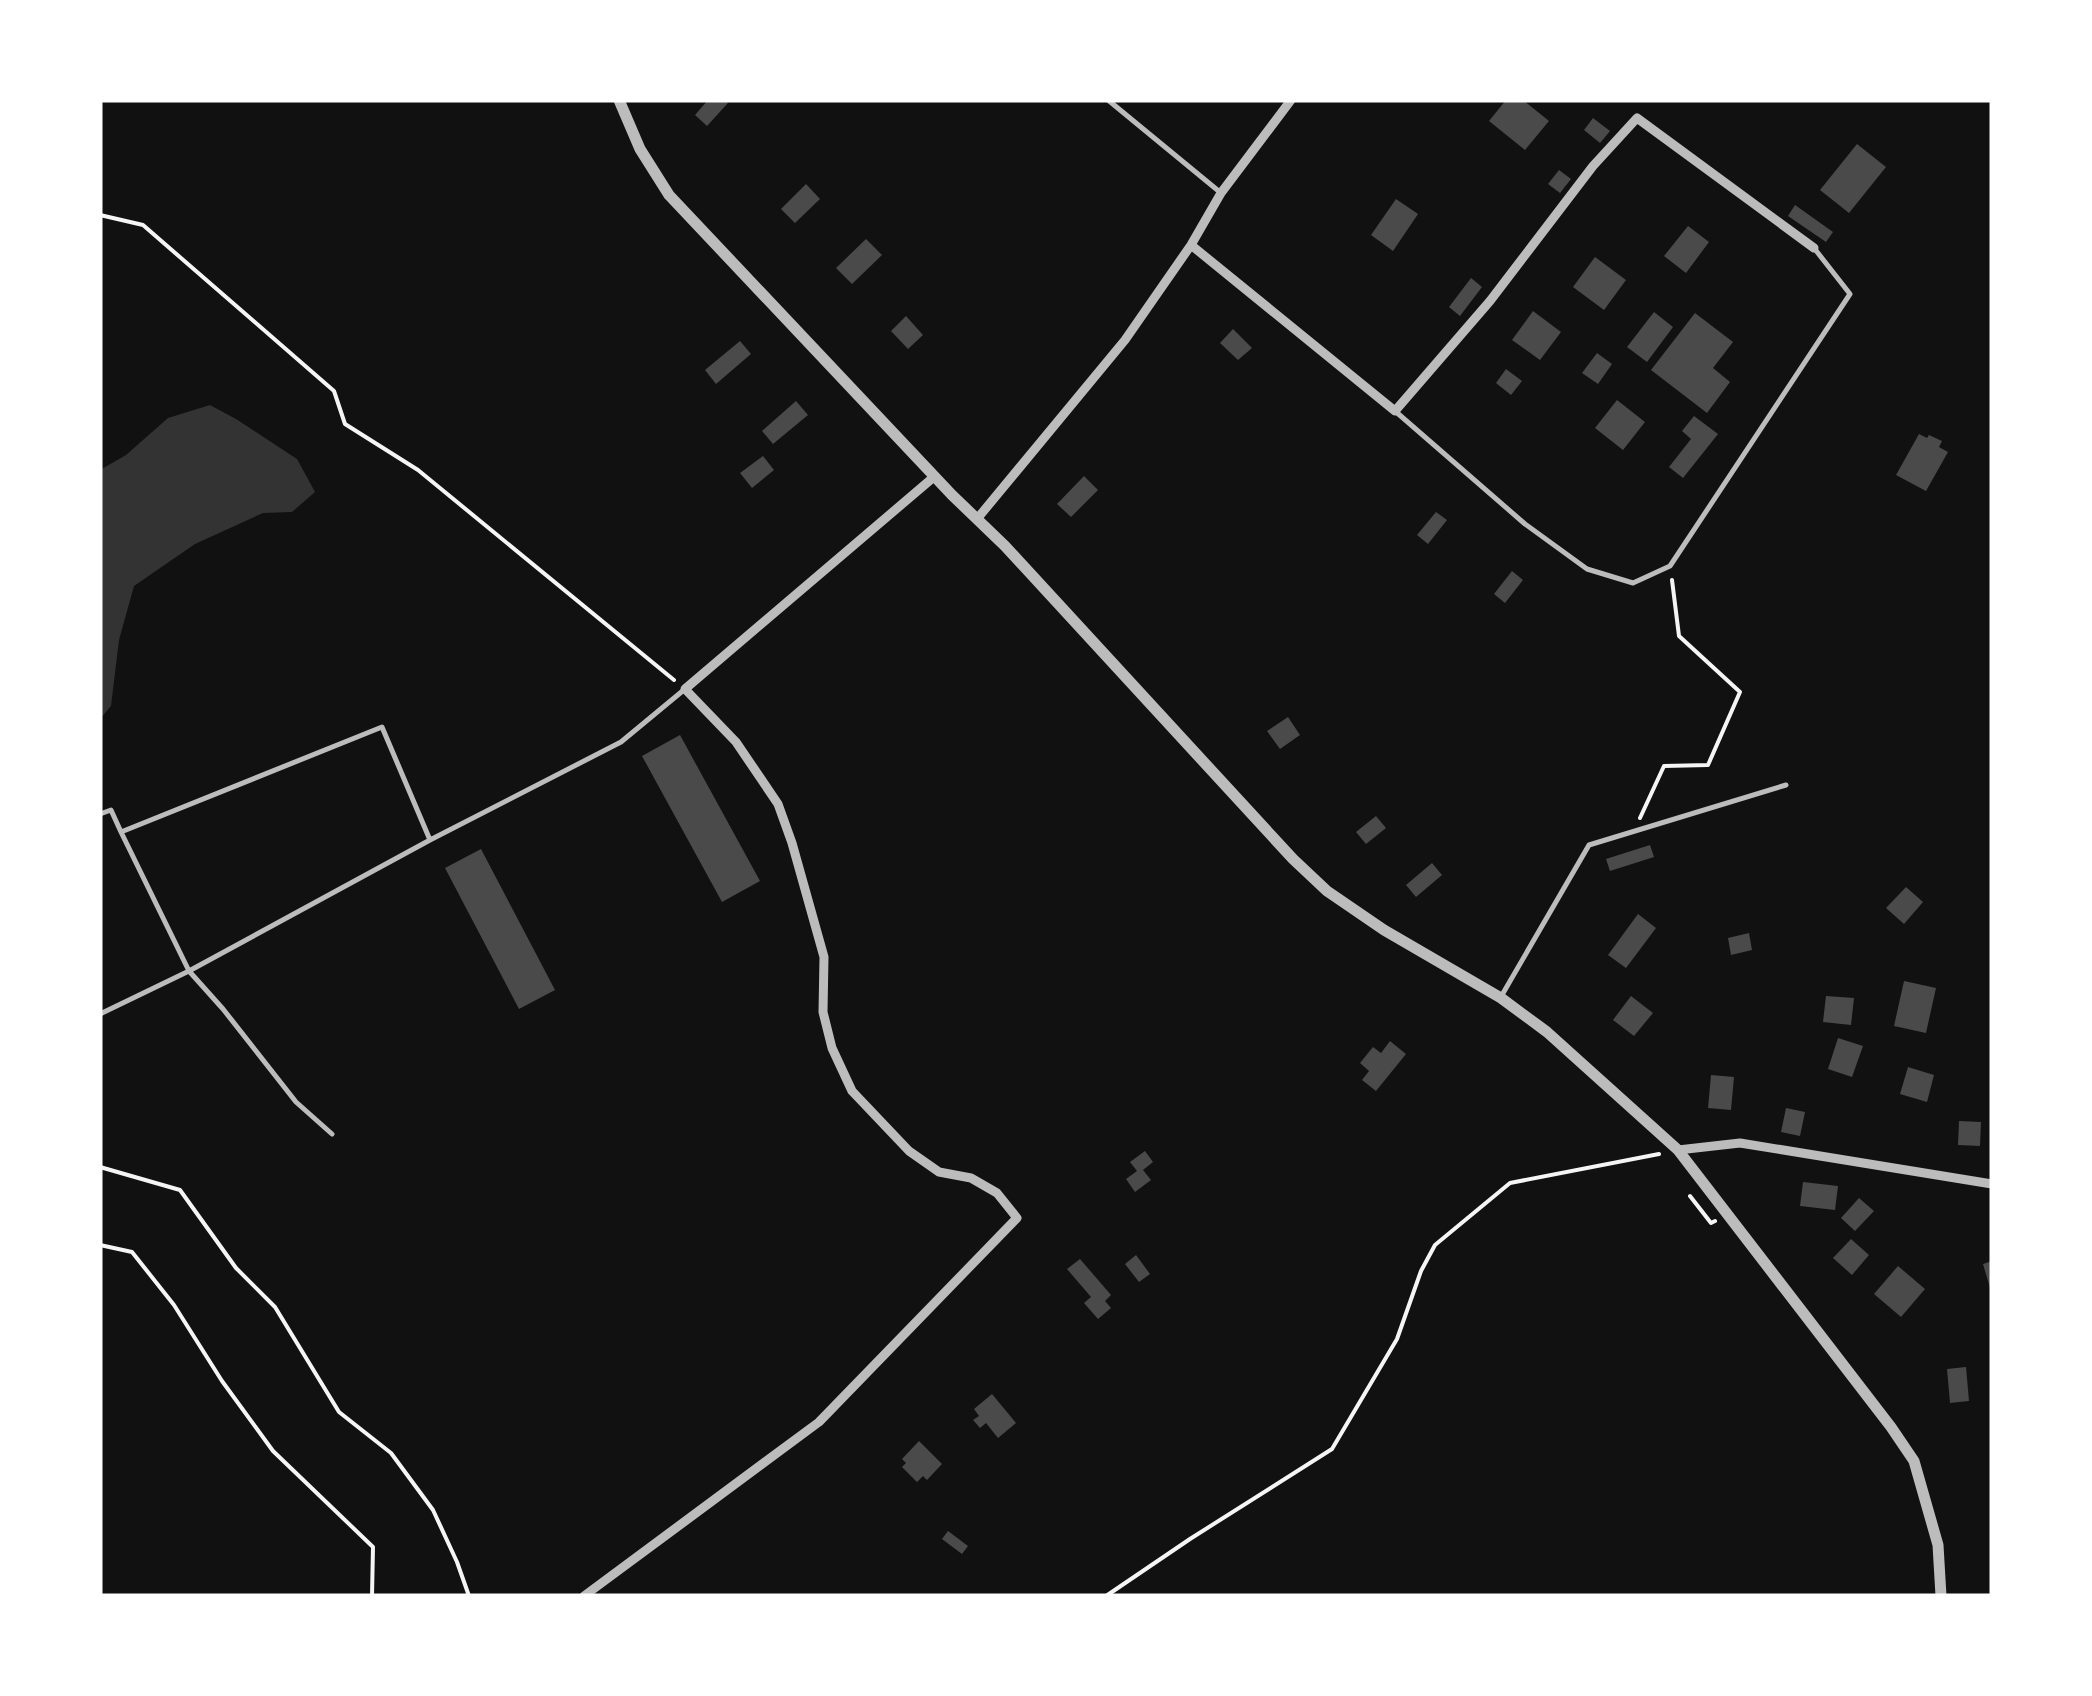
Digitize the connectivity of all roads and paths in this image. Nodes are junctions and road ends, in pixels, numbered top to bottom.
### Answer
1 (619, 100) edge
2 (1108, 100) edge
3 (1292, 100) edge
4 (1221, 193) junction
5 (100, 215) edge
6 (1191, 245) junction
7 (1814, 248) joint
8 (1395, 411) junction
9 (934, 476) junction
10 (977, 519) junction
11 (1670, 566) junction
12 (685, 690) junction
13 (1786, 785) dead end
14 (100, 814) edge
15 (1634, 831) junction
16 (121, 832) junction
17 (430, 840) junction
18 (189, 970) junction
19 (1501, 998) junction
20 (100, 1014) edge
21 (332, 1134) dead end
22 (1678, 1150) junction
23 (100, 1167) edge
24 (1992, 1184) edge
25 (100, 1245) edge
26 (372, 1596) edge
27 (469, 1596) edge
28 (584, 1596) edge
29 (1106, 1596) edge
30 (1941, 1596) edge

1 - 9 street
2 - 4 lane
3 - 4 street
4 - 6 street
5 - 12 path
6 - 8 street
6 - 10 street
7 - 8 street
7 - 11 lane
8 - 11 lane
9 - 10 street
9 - 12 street
10 - 19 street
11 - 15 path
12 - 17 lane
12 - 28 street
13 - 15 lane
14 - 16 lane
15 - 19 lane
16 - 17 lane
16 - 18 lane
17 - 18 lane
18 - 20 lane
18 - 21 lane
19 - 22 street
22 - 24 street
22 - 29 path
22 - 30 street
23 - 27 path
25 - 26 path

